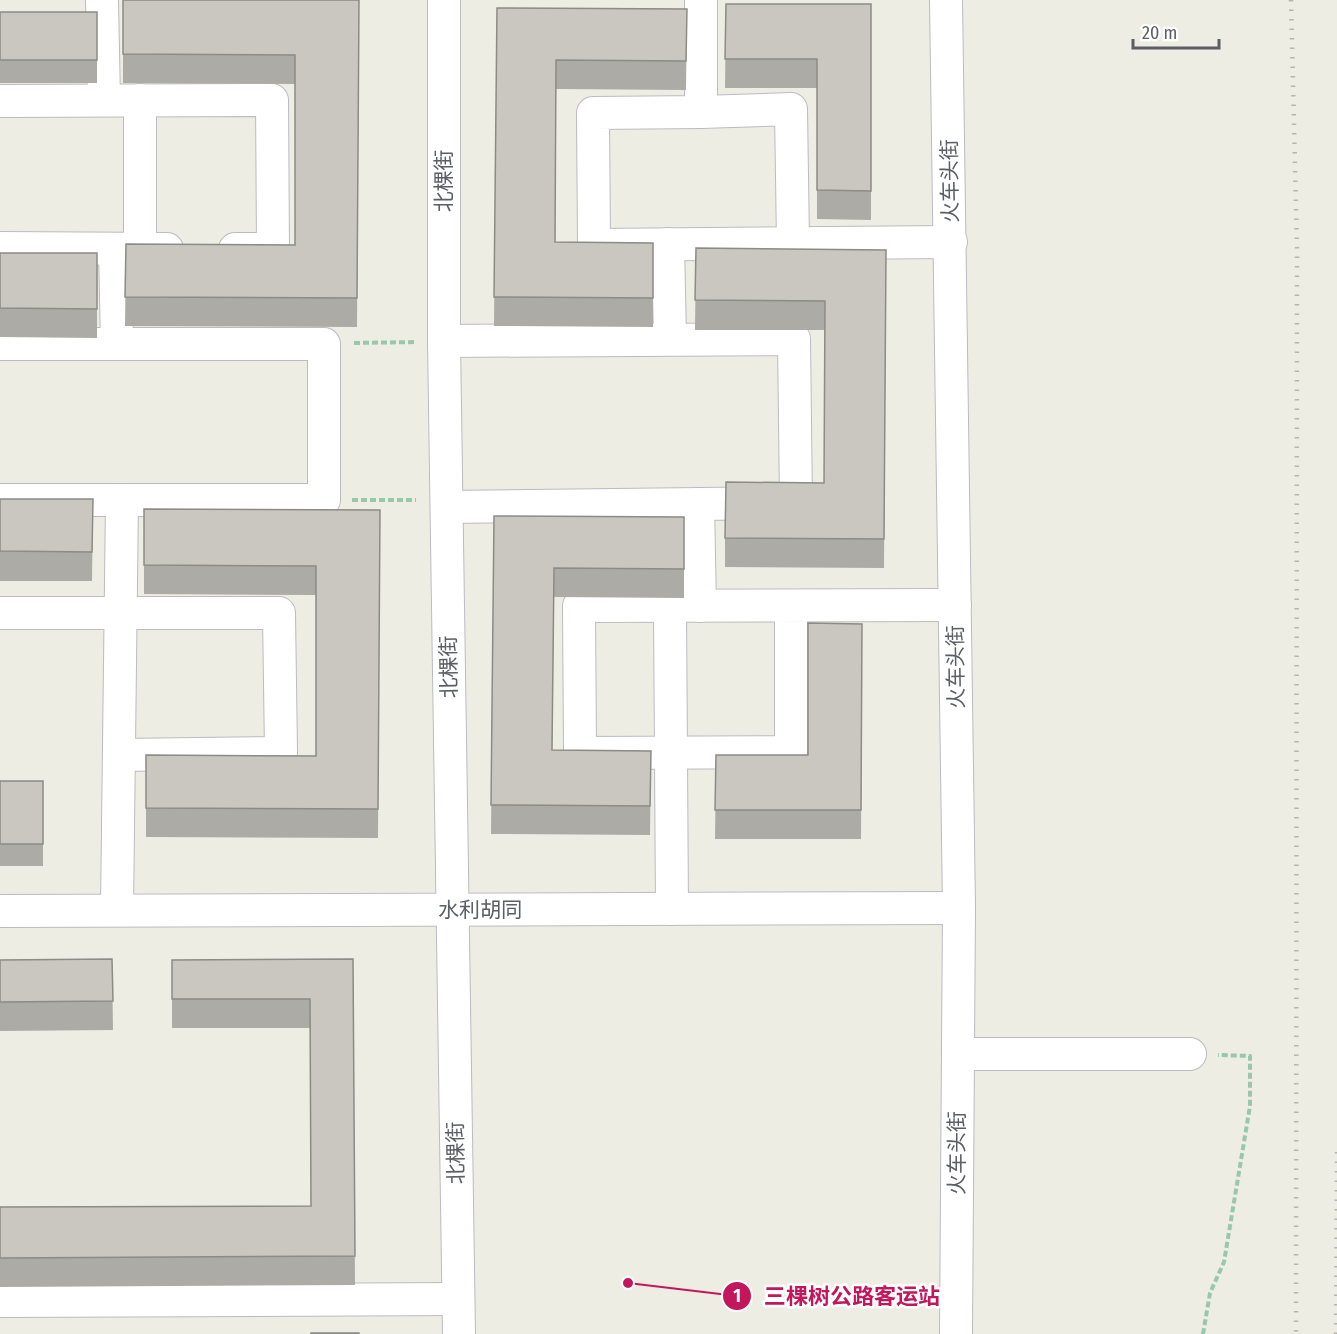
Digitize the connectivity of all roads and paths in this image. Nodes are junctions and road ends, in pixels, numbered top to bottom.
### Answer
1 (102, 0) edge
2 (444, 0) edge
3 (701, 0) edge
4 (946, 0) edge
5 (0, 100) edge
6 (105, 100) junction
7 (140, 100) junction
8 (701, 111) junction
9 (951, 242) junction
10 (793, 243) junction
11 (668, 244) junction
12 (0, 248) edge
13 (128, 249) junction
14 (670, 339) junction
15 (444, 341) junction
16 (0, 344) edge
17 (117, 344) junction
18 (324, 344) junction
19 (0, 500) edge
20 (122, 500) junction
21 (324, 500) junction
22 (446, 503) junction
23 (698, 504) junction
24 (955, 605) junction
25 (685, 606) junction
26 (790, 606) junction
27 (0, 613) edge
28 (121, 613) junction
29 (670, 752) junction
30 (119, 755) junction
31 (959, 908) junction
32 (672, 909) junction
33 (117, 910) junction
34 (453, 910) junction
35 (0, 911) edge
36 (958, 1054) junction
37 (1190, 1054) joint
38 (458, 1299) junction
39 (0, 1301) edge
40 (459, 1334) edge
41 (956, 1334) edge
42 (1203, 1334) edge

1 - 6 street
2 - 15 street, 北棵街
3 - 8 street
4 - 9 street, 火车头街
5 - 6 street
6 - 7 street
7 - 13 street
7 - 13 street
8 - 10 street
8 - 11 street
9 - 10 street
9 - 24 street, 火车头街
10 - 11 street
11 - 14 street
12 - 13 street
13 - 17 street
14 - 15 street
14 - 23 street
15 - 18 path
15 - 22 street, 北棵街
16 - 17 street
17 - 18 street
18 - 21 street
19 - 20 street
20 - 21 street
20 - 28 street
21 - 22 path
22 - 23 street
22 - 34 street, 北棵街
23 - 25 street
24 - 26 street
24 - 31 street, 火车头街
25 - 26 street
25 - 29 street
25 - 29 street
26 - 29 street
27 - 28 street
28 - 30 street
28 - 30 street
29 - 32 street
30 - 33 street
31 - 32 street, 水利胡同
31 - 36 street, 火车头街
32 - 34 street, 水利胡同
33 - 34 street, 水利胡同
33 - 35 street, 水利胡同
34 - 38 street, 北棵街
36 - 37 street
36 - 41 street, 火车头街
37 - 42 path
38 - 39 street
38 - 40 street, 北棵街

